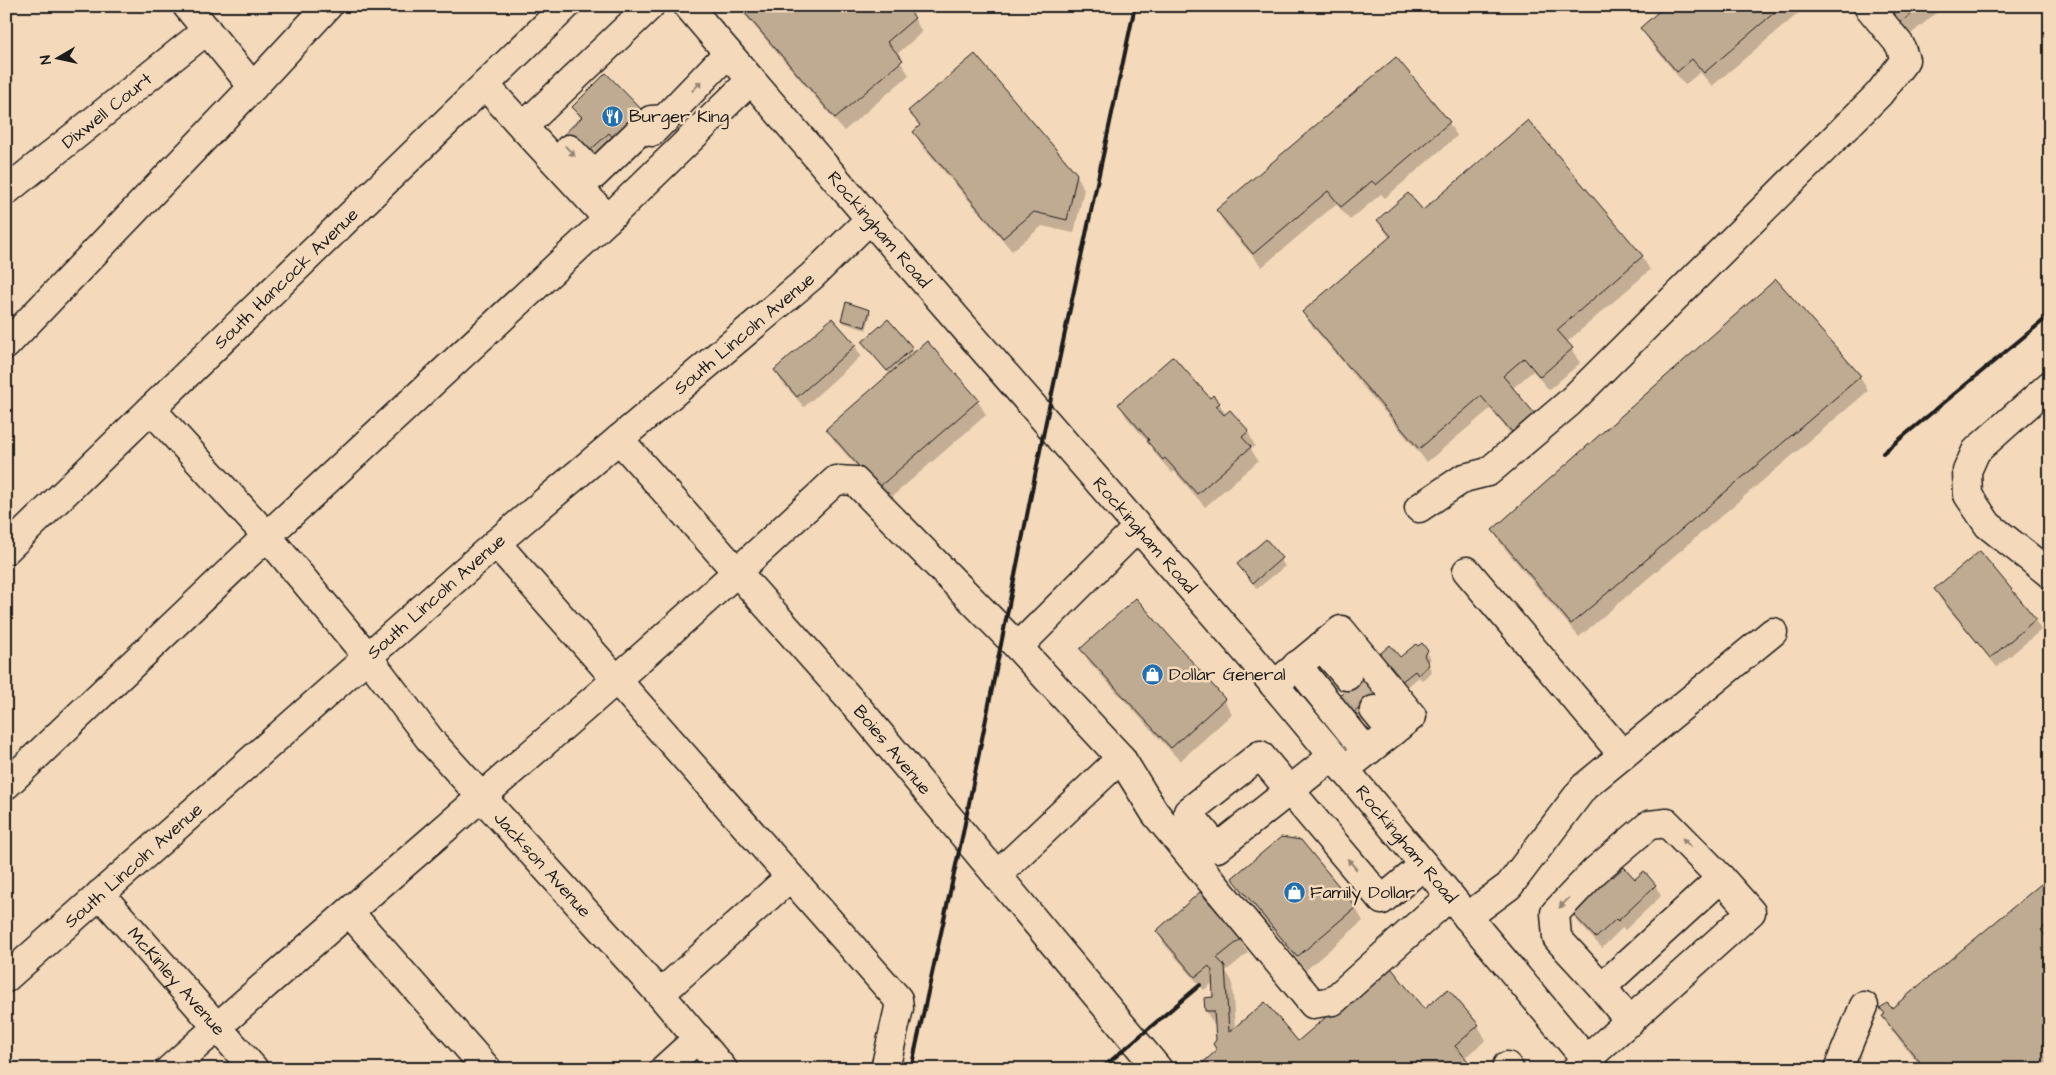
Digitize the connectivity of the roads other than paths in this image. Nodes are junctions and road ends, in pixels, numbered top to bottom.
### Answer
1 (188, 6) edge
2 (328, 6) edge
3 (566, 6) edge
4 (650, 6) edge
5 (688, 6) edge
6 (1868, 6) edge
7 (207, 30) junction
8 (728, 53) junction
9 (751, 80) junction
10 (486, 85) junction
11 (565, 86) junction
12 (253, 87) junction
13 (666, 119) junction
14 (523, 127) junction
15 (6, 190) edge
16 (587, 196) junction
17 (608, 219) junction
18 (870, 219) junction
19 (6, 345) edge
20 (2050, 385) edge
21 (151, 410) junction
22 (619, 439) junction
23 (1419, 508) dead end
24 (1138, 527) junction
25 (267, 536) junction
26 (496, 543) junction
27 (6, 550) edge
28 (1468, 571) dead end
29 (738, 573) junction
30 (2050, 574) edge
31 (1773, 632) dead end
32 (1321, 646) junction
33 (1018, 647) junction
34 (367, 656) junction
35 (1297, 666) junction
36 (1346, 676) tunnel mouth
37 (616, 680) junction
38 (1274, 685) junction
39 (1374, 710) tunnel mouth
40 (1392, 732) junction
41 (1366, 752) junction
42 (1623, 755) junction
43 (1121, 758) junction
44 (1338, 763) junction
45 (6, 785) edge
46 (482, 796) junction
47 (1424, 865) junction
48 (997, 875) junction
49 (790, 877) junction
50 (1720, 878) junction
51 (100, 894) junction
52 (1450, 896) junction
53 (349, 912) junction
54 (1467, 916) junction
55 (6, 978) edge
56 (1602, 987) junction
57 (660, 994) junction
58 (1864, 1006) dead end
59 (1630, 1022) junction
60 (217, 1027) junction
61 (698, 1038) junction
62 (1586, 1066) edge
63 (170, 1069) edge
64 (254, 1069) edge
65 (487, 1069) edge
66 (664, 1069) edge
67 (723, 1069) edge
68 (885, 1069) edge
69 (1158, 1069) edge
70 (1838, 1069) edge

1 - 7 street
2 - 12 street
3 - 10 street, South Hancock Avenue
4 - 11 street
5 - 8 street, Rockingham Road
6 - 23 street
7 - 12 street
7 - 15 street, Dixwell Court
8 - 9 street, Rockingham Road
13 -> 8 street
9 - 17 street
9 - 18 street, Rockingham Road
10 - 14 street
10 - 21 street, South Hancock Avenue
11 -> 13 street
11 - 14 street
12 - 19 street
13 - 16 street
14 - 16 street
16 - 17 street
17 - 25 street
18 - 22 street, South Lincoln Avenue
18 - 24 street, Rockingham Road
20 - 30 street
21 - 25 street, Jackson Avenue
21 - 27 street, South Hancock Avenue
22 - 26 street, South Lincoln Avenue
22 - 29 street, Boies Avenue
24 - 33 street
24 - 38 street, Rockingham Road
25 - 34 street, Jackson Avenue
25 - 45 street
26 - 34 street, South Lincoln Avenue
26 - 37 street
28 - 42 street
29 - 33 street
29 - 37 street
29 - 48 street, Boies Avenue
31 - 42 street
32 - 35 street
32 - 36 street
32 - 40 street
33 - 43 street
34 - 46 street, Jackson Avenue
34 - 51 street, South Lincoln Avenue
35 - 38 street
35 - 41 street
37 - 46 street
37 - 49 street
38 - 44 street, Rockingham Road
39 - 40 street
40 - 41 street
41 - 44 street
42 - 54 street
43 - 48 street
43 - 52 street
44 - 47 street, Rockingham Road
47 -> 44 street
46 - 53 street
46 - 57 street, Jackson Avenue
47 - 52 street, Rockingham Road
48 - 69 street, Boies Avenue
49 - 57 street
49 - 68 street
50 - 56 street
50 -> 56 street
50 - 59 street
51 - 55 street, South Lincoln Avenue
51 - 60 street, McKinley Avenue
52 - 54 street, Rockingham Road
53 - 60 street
53 - 65 street
54 - 62 street, Rockingham Road
56 - 59 street
57 - 61 street, Jackson Avenue
58 - 70 street
59 - 62 street
60 - 63 street
60 - 64 street, McKinley Avenue
61 - 66 street
61 - 67 street, Jackson Avenue

